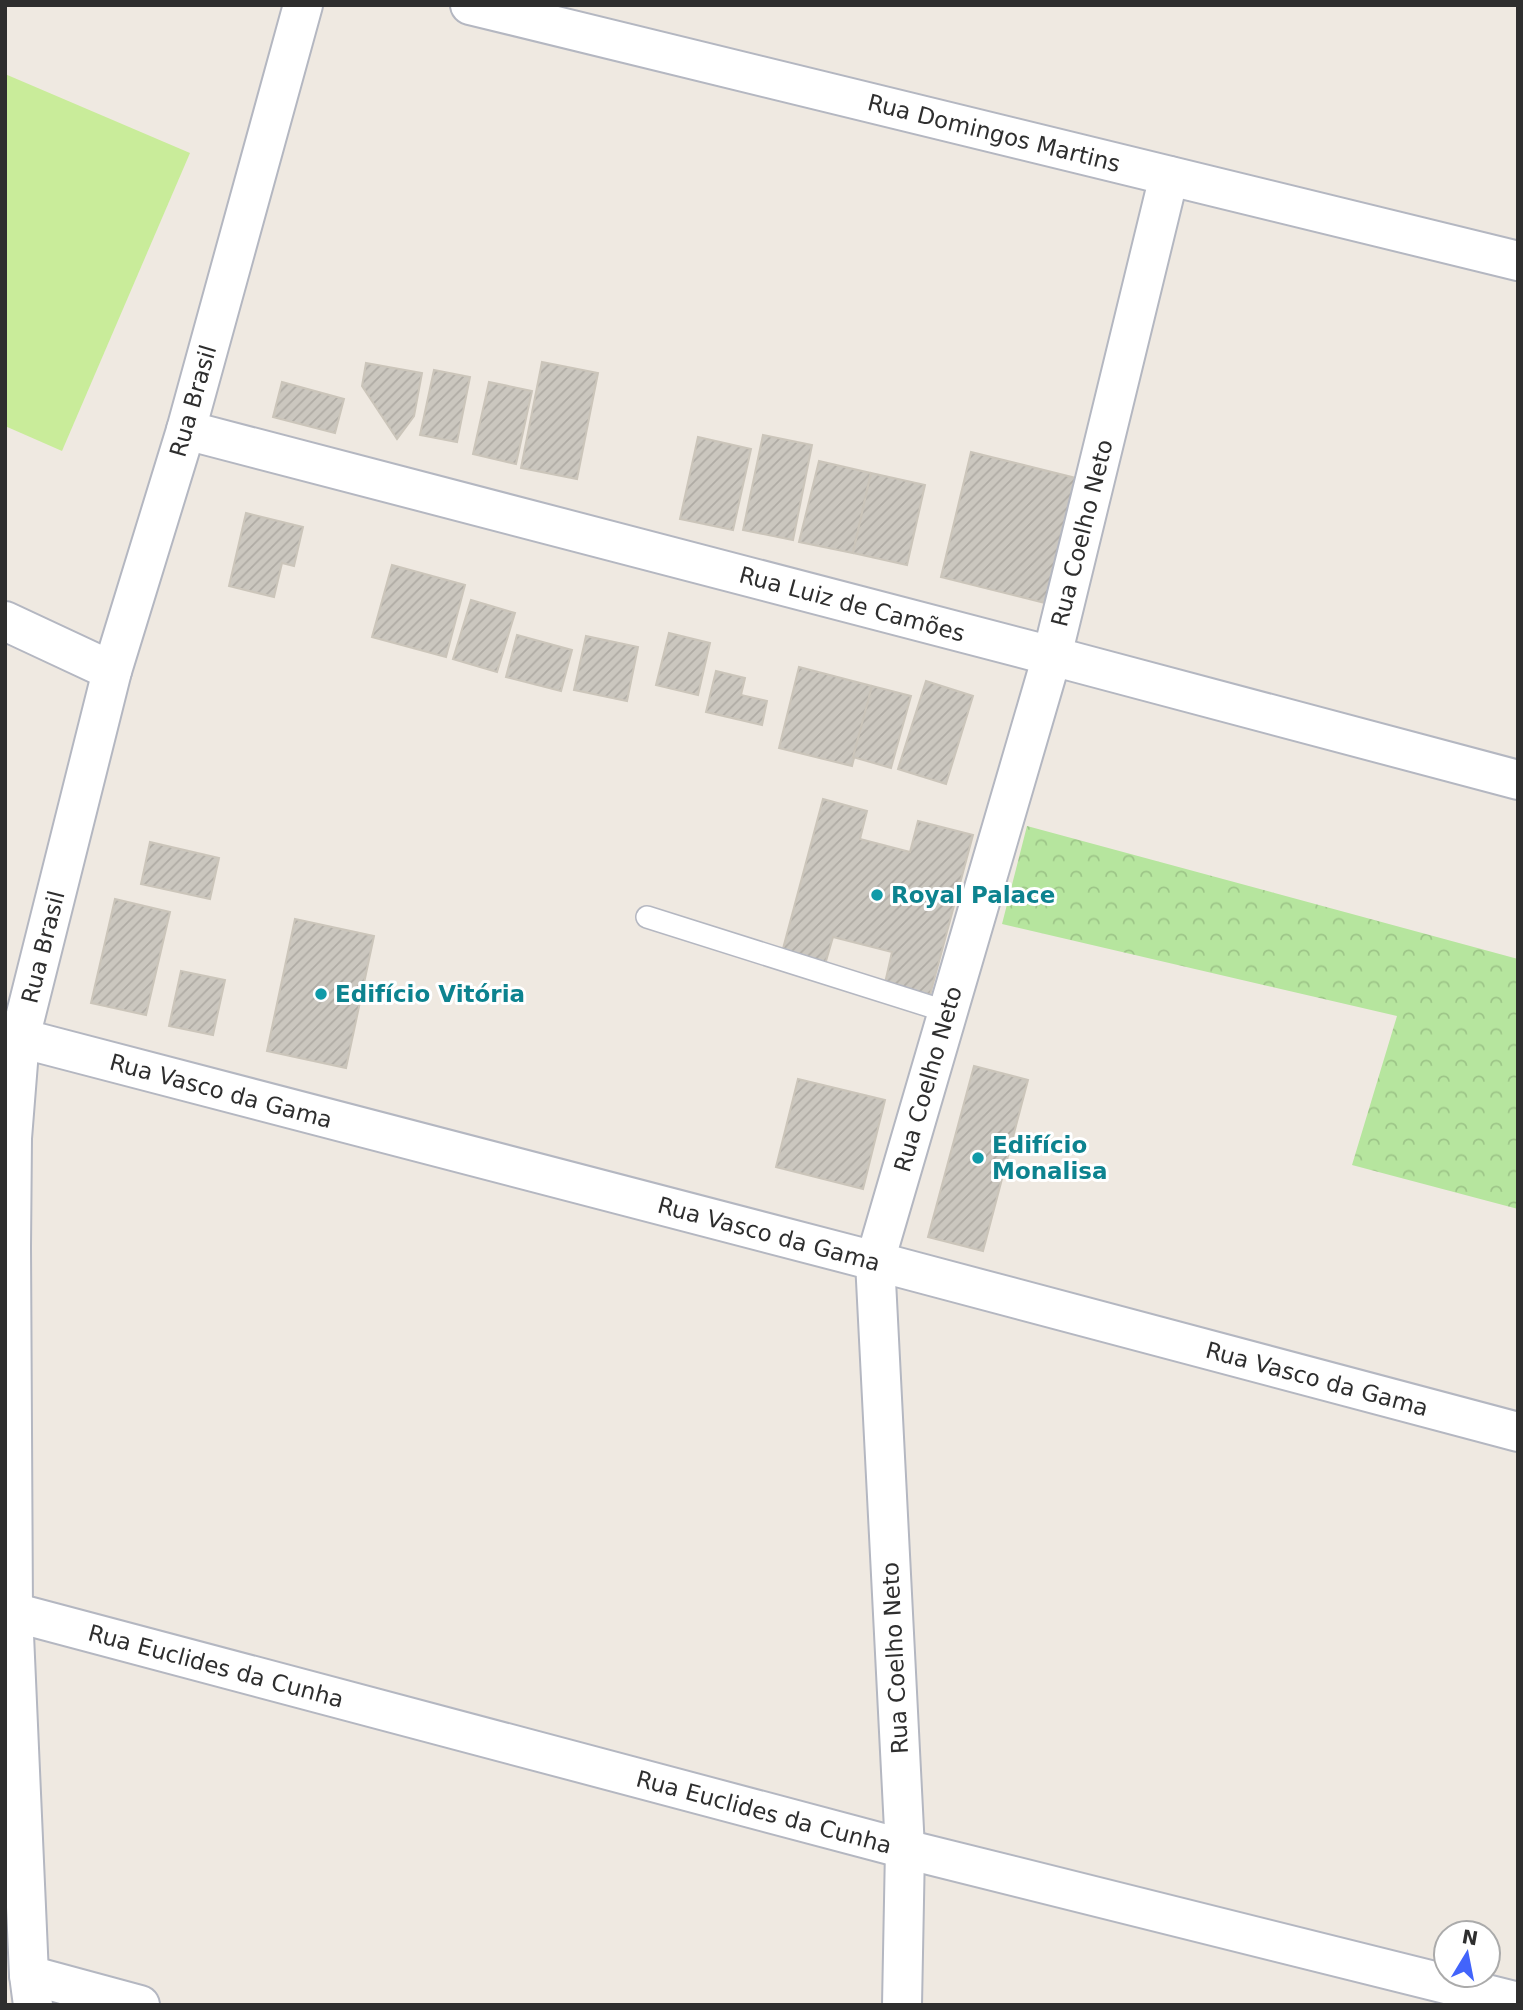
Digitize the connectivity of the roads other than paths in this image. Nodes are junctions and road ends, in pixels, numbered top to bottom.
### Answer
1 (303, 5) edge
2 (470, 5) edge
3 (1169, 176) junction
4 (1518, 261) edge
5 (186, 430) junction
6 (5, 621) edge
7 (1052, 656) junction
8 (113, 671) junction
9 (1518, 780) edge
10 (647, 917) dead end
11 (948, 1012) junction
12 (20, 1038) junction
13 (875, 1261) junction
14 (1518, 1432) edge
15 (13, 1612) junction
16 (905, 1849) junction
17 (31, 1990) edge
18 (1518, 2002) edge
19 (140, 2005) edge
20 (902, 2005) edge

1 - 5 street, Rua Brasil
2 - 3 street, Rua Domingos Martins
3 - 4 street, Rua Domingos Martins
3 - 7 street, Rua Coelho Neto
5 - 7 street, Rua Luiz de Camões
5 - 8 street, Rua Brasil
6 - 8 street
7 - 9 street, Rua Luiz de Camões
7 - 11 street, Rua Coelho Neto
8 - 12 street, Rua Brasil
10 - 11 lane
11 - 13 street, Rua Coelho Neto
12 - 13 street, Rua Vasco da Gama
12 - 15 street, Rua Brasil
13 - 14 street, Rua Vasco da Gama
13 - 16 street, Rua Coelho Neto
15 - 16 street, Rua Euclides da Cunha
15 - 17 street, Rua Brasil
16 - 18 street, Rua Euclides da Cunha
16 - 20 street, Rua Coelho Neto
17 - 19 street

